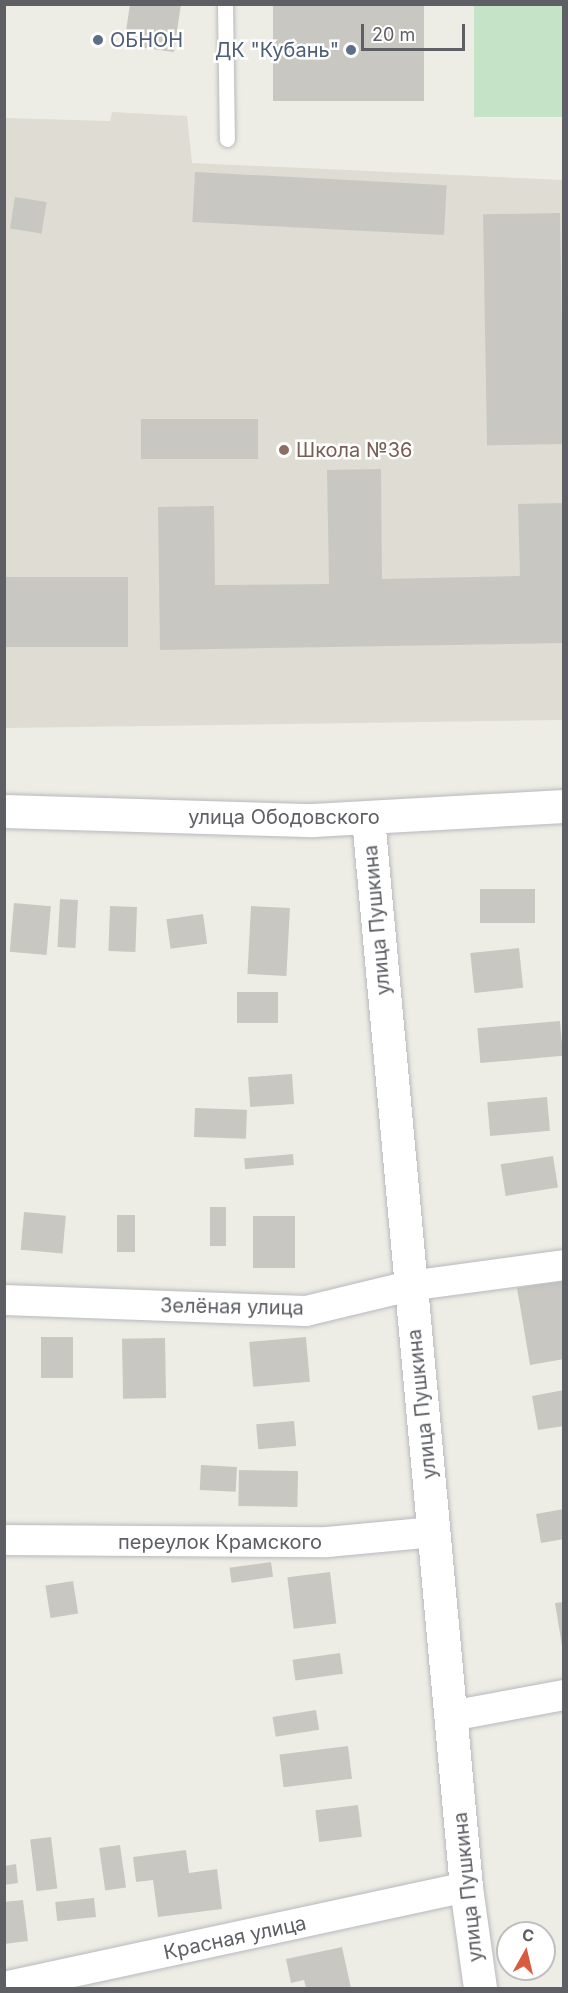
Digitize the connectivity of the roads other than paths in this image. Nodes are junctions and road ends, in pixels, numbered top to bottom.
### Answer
1 (225, 4) edge
2 (227, 139) dead end
3 (564, 806) edge
4 (4, 811) edge
5 (368, 818) junction
6 (564, 1265) edge
7 (410, 1286) junction
8 (4, 1300) edge
9 (435, 1532) junction
10 (4, 1540) edge
11 (564, 1695) edge
12 (451, 1716) junction
13 (466, 1887) junction
14 (4, 1987) edge
15 (480, 1989) edge

1 - 2 lane
3 - 5 street, улица Ободовского
4 - 5 street, улица Ободовского
5 - 7 street, улица Пушкина
6 - 7 street, Зелёная улица
7 - 8 street, Зелёная улица
7 - 9 street, улица Пушкина
9 - 10 street, переулок Крамского
9 - 12 street, улица Пушкина
11 - 12 street
12 - 13 street, улица Пушкина
13 - 14 street, Красная улица
13 - 15 street, улица Пушкина

